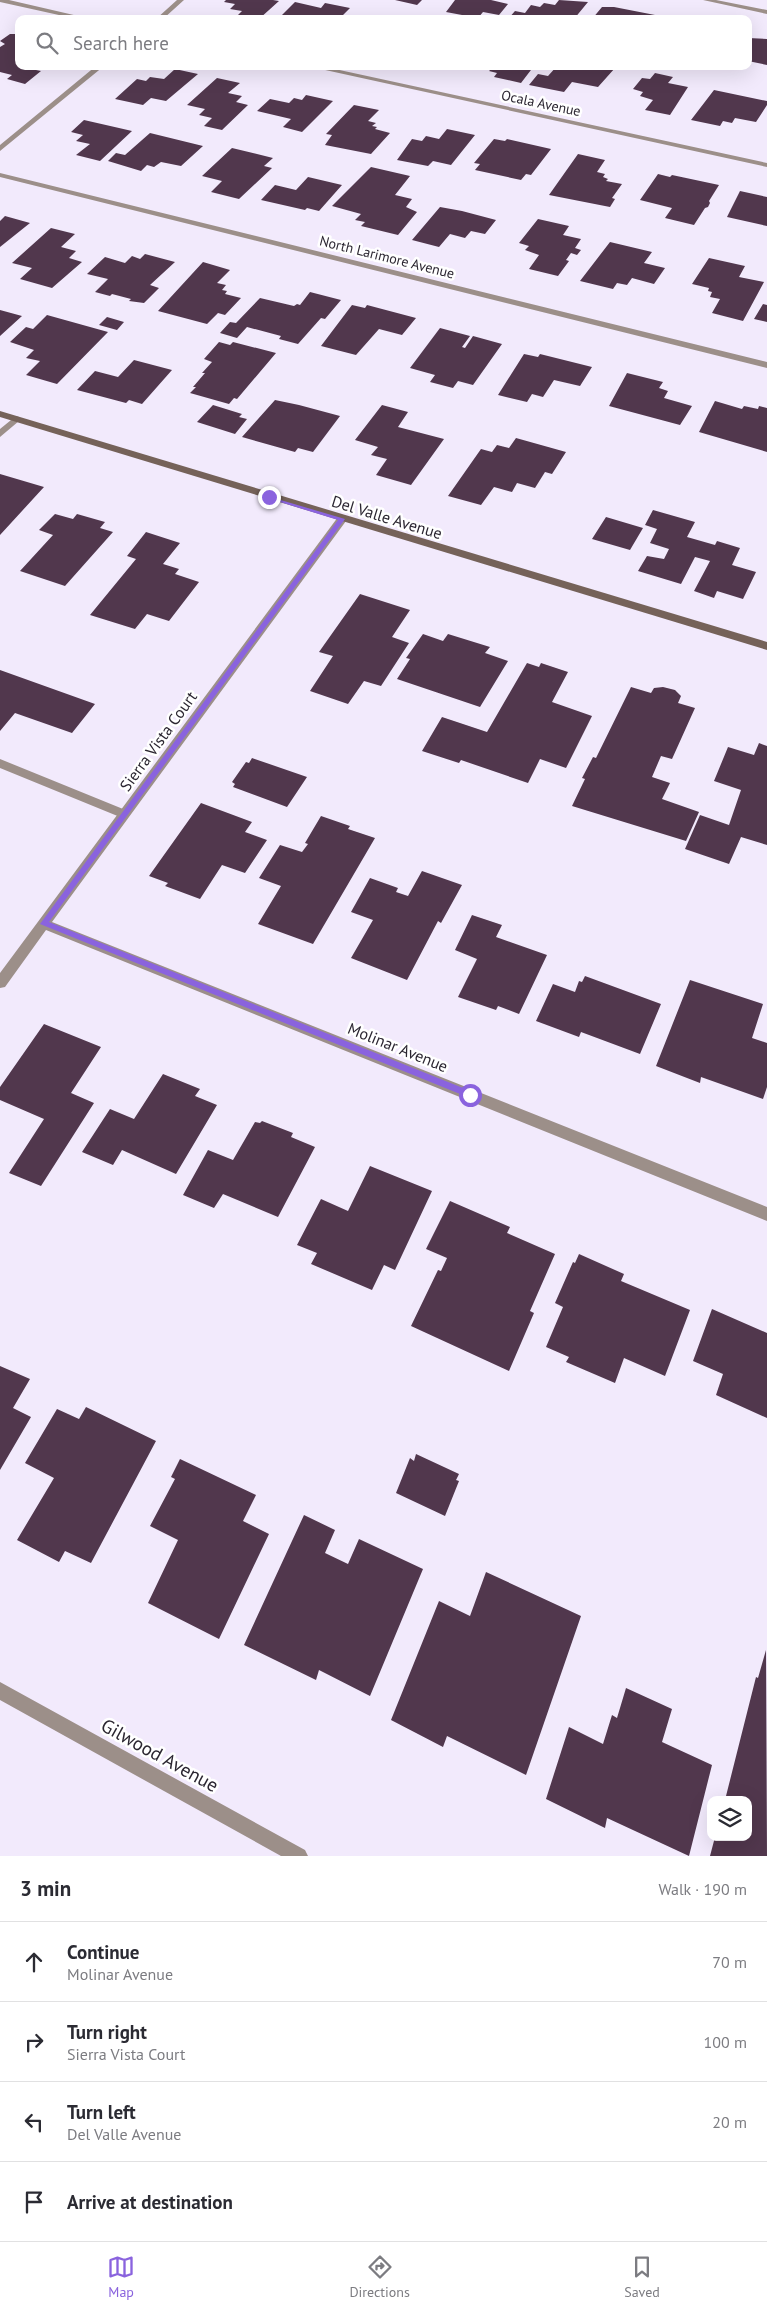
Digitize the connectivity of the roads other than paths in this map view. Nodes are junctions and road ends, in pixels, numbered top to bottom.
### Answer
1 (0, 0) edge
2 (181, 0) edge
3 (706, 0) edge
4 (767, 12) edge
5 (69, 15) edge
6 (164, 15) edge
7 (96, 70) edge
8 (329, 70) edge
9 (0, 148) edge
10 (767, 164) edge
11 (0, 175) edge
12 (767, 365) edge
13 (0, 414) edge
14 (16, 419) junction
15 (0, 434) edge
16 (342, 519) junction
17 (767, 646) edge
18 (0, 763) edge
19 (124, 814) junction
20 (44, 924) junction
21 (0, 983) edge
22 (767, 1214) edge
23 (0, 1691) edge
24 (299, 1856) edge

1 - 5 street
2 - 6 street
3 - 4 street
7 - 9 street
8 - 10 street, Ocala Avenue
11 - 12 street, North Larimore Avenue
13 - 14 street, Del Valle Avenue
14 - 15 street
14 - 16 street, Del Valle Avenue
16 - 17 street, Del Valle Avenue
16 - 19 street, Sierra Vista Court
18 - 19 street
19 - 20 street, Sierra Vista Court
20 - 21 street, Sierra Vista Court
20 - 22 street, Molinar Avenue
23 - 24 street, Gilwood Avenue

